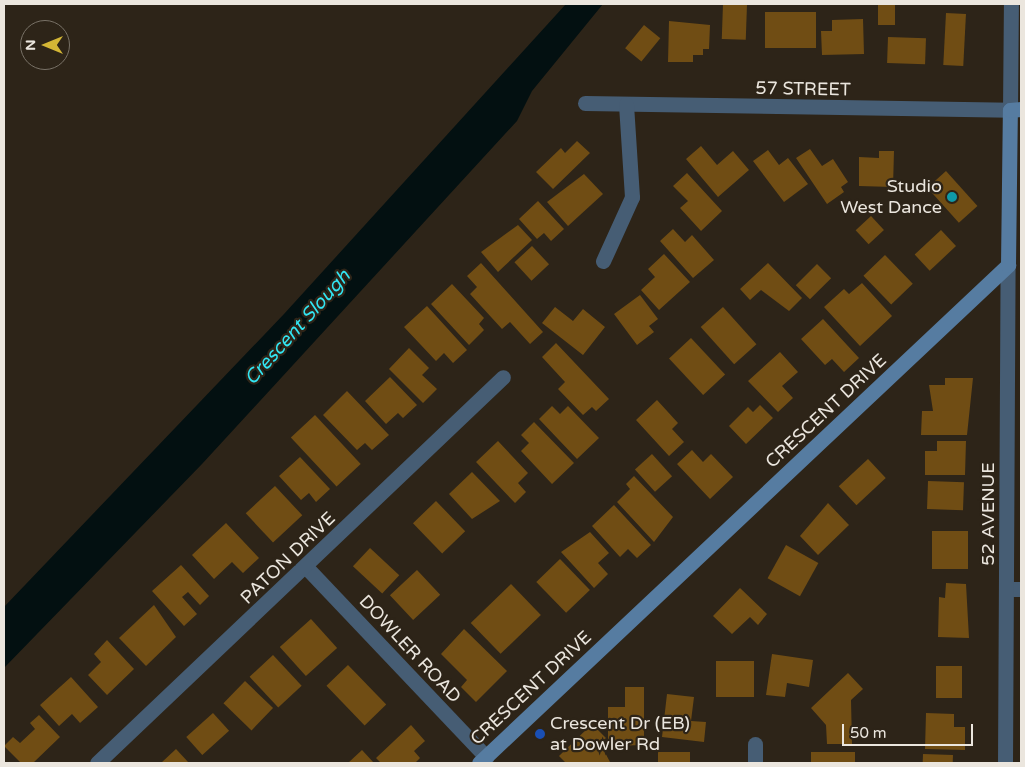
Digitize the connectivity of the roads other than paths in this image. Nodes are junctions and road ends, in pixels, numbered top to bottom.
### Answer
1 (1012, 4) edge
2 (585, 102) dead end
3 (626, 104) junction
4 (1016, 109) edge
5 (603, 262) dead end
6 (1008, 266) junction
7 (503, 377) dead end
8 (306, 567) junction
9 (1014, 589) edge
10 (755, 744) dead end
11 (482, 760) edge
12 (97, 763) edge
13 (754, 763) edge
14 (1005, 763) edge

1 - 4 street
2 - 3 street, 57 STREET
3 - 4 street, 57 STREET
3 - 5 street
4 - 6 street
6 - 9 street, 52 AVENUE
6 - 11 street, CRESCENT DRIVE
7 - 8 street, PATON DRIVE
8 - 11 street, DOWLER ROAD
8 - 12 street, PATON DRIVE
9 - 14 street, 52 AVENUE
10 - 13 street

